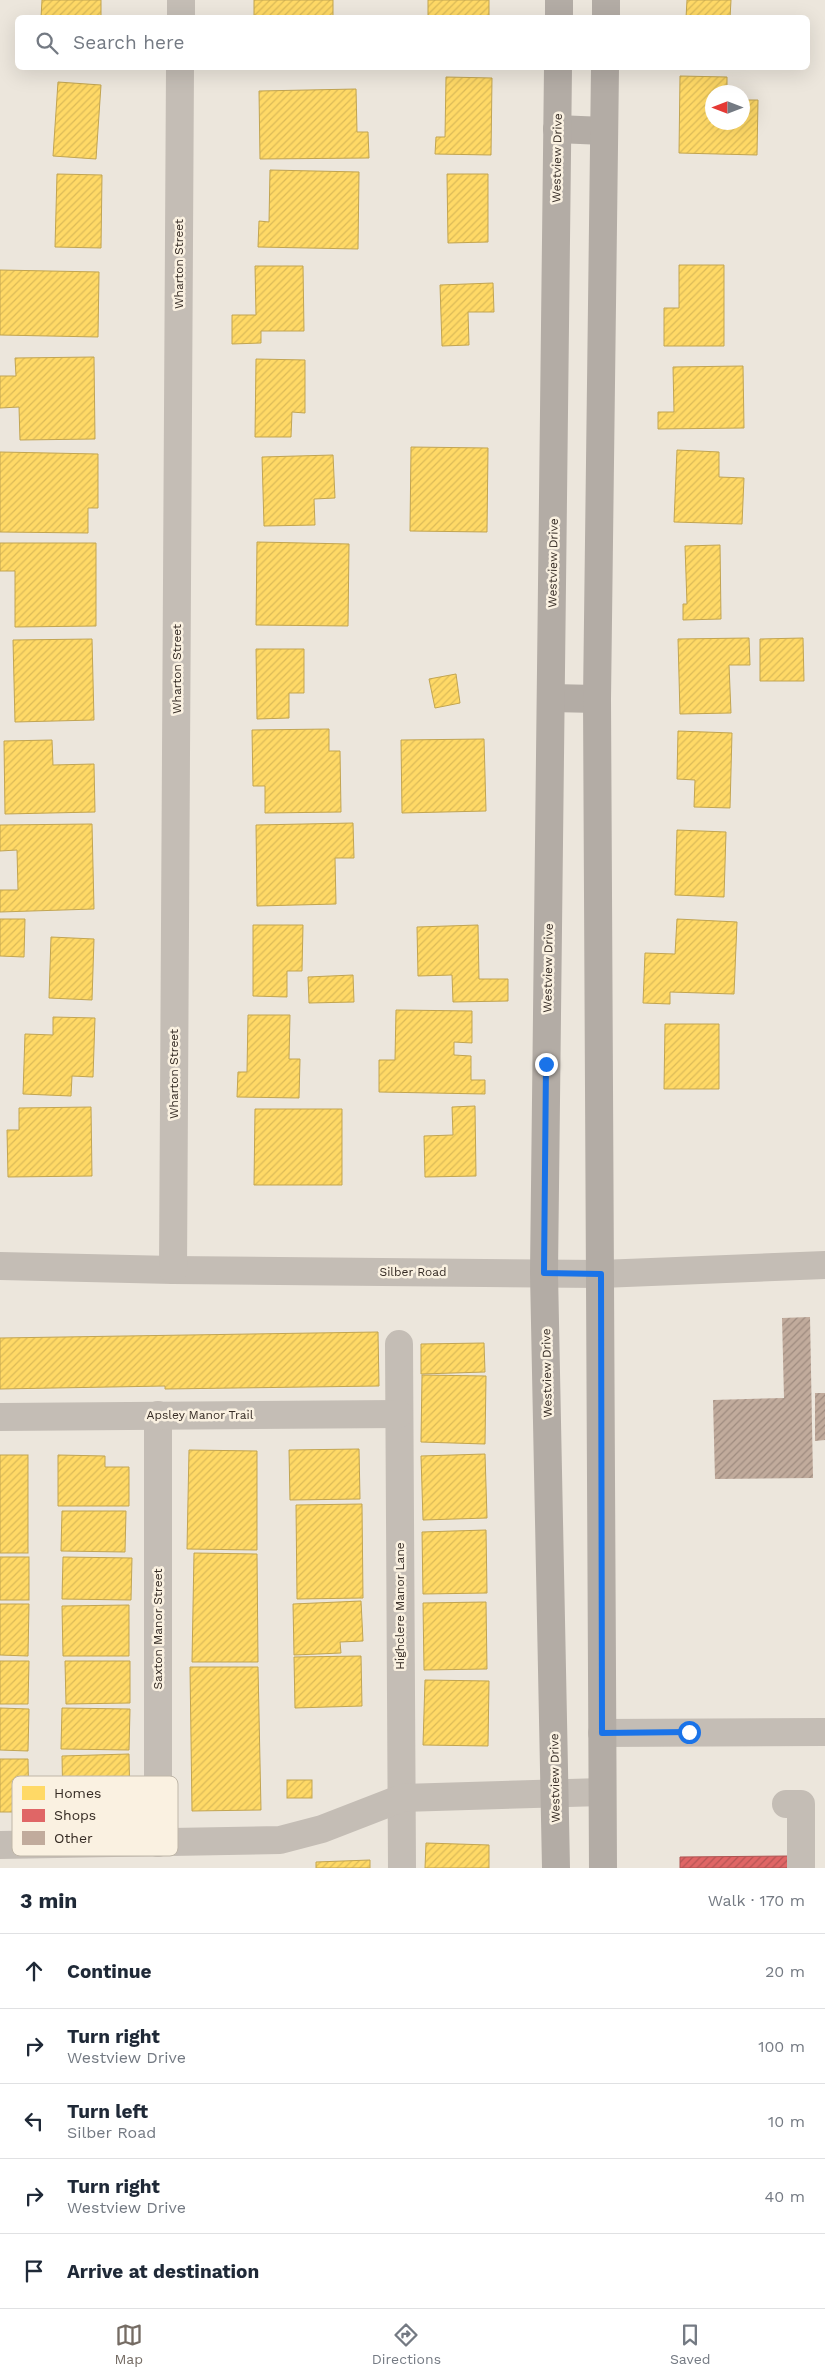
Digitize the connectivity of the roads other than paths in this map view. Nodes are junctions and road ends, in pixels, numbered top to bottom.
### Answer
1 (181, 0) edge
2 (559, 0) edge
3 (606, 0) edge
4 (181, 15) edge
5 (559, 15) edge
6 (606, 15) edge
7 (180, 70) edge
8 (558, 70) edge
9 (605, 70) edge
10 (558, 129) junction
11 (604, 131) junction
12 (551, 698) junction
13 (597, 699) junction
14 (825, 1265) edge
15 (0, 1266) edge
16 (173, 1270) junction
17 (544, 1273) junction
18 (601, 1274) junction
19 (398, 1344) dead end
20 (399, 1414) junction
21 (158, 1415) junction
22 (0, 1417) edge
23 (825, 1732) edge
24 (602, 1733) junction
25 (158, 1776) edge
26 (602, 1792) junction
27 (555, 1794) junction
28 (402, 1798) junction
29 (786, 1804) dead end
30 (178, 1843) edge
31 (402, 1868) edge
32 (556, 1868) edge
33 (603, 1868) edge
34 (801, 1868) edge

1 - 4 street
2 - 5 main road
3 - 6 main road
7 - 16 street, Wharton Street
8 - 10 main road, Westview Drive
9 - 11 main road
10 - 11 main road
10 - 12 main road, Westview Drive
11 - 13 main road
12 - 13 main road
12 - 17 main road, Westview Drive
13 - 18 main road
14 - 18 street, Silber Road
15 - 16 street, Silber Road
16 - 17 street, Silber Road
17 - 18 street, Silber Road
17 - 27 main road, Westview Drive
18 - 24 main road
19 - 20 street, Highclere Manor Lane
20 - 21 street, Apsley Manor Trail
20 - 28 street, Highclere Manor Lane
21 - 22 street, Apsley Manor Trail
21 - 25 street, Saxton Manor Street
23 - 24 street
24 - 26 main road
26 - 27 street
26 - 33 main road
27 - 28 street
27 - 32 main road, Westview Drive
28 - 30 street
28 - 31 street, Highclere Manor Lane
29 - 34 street

